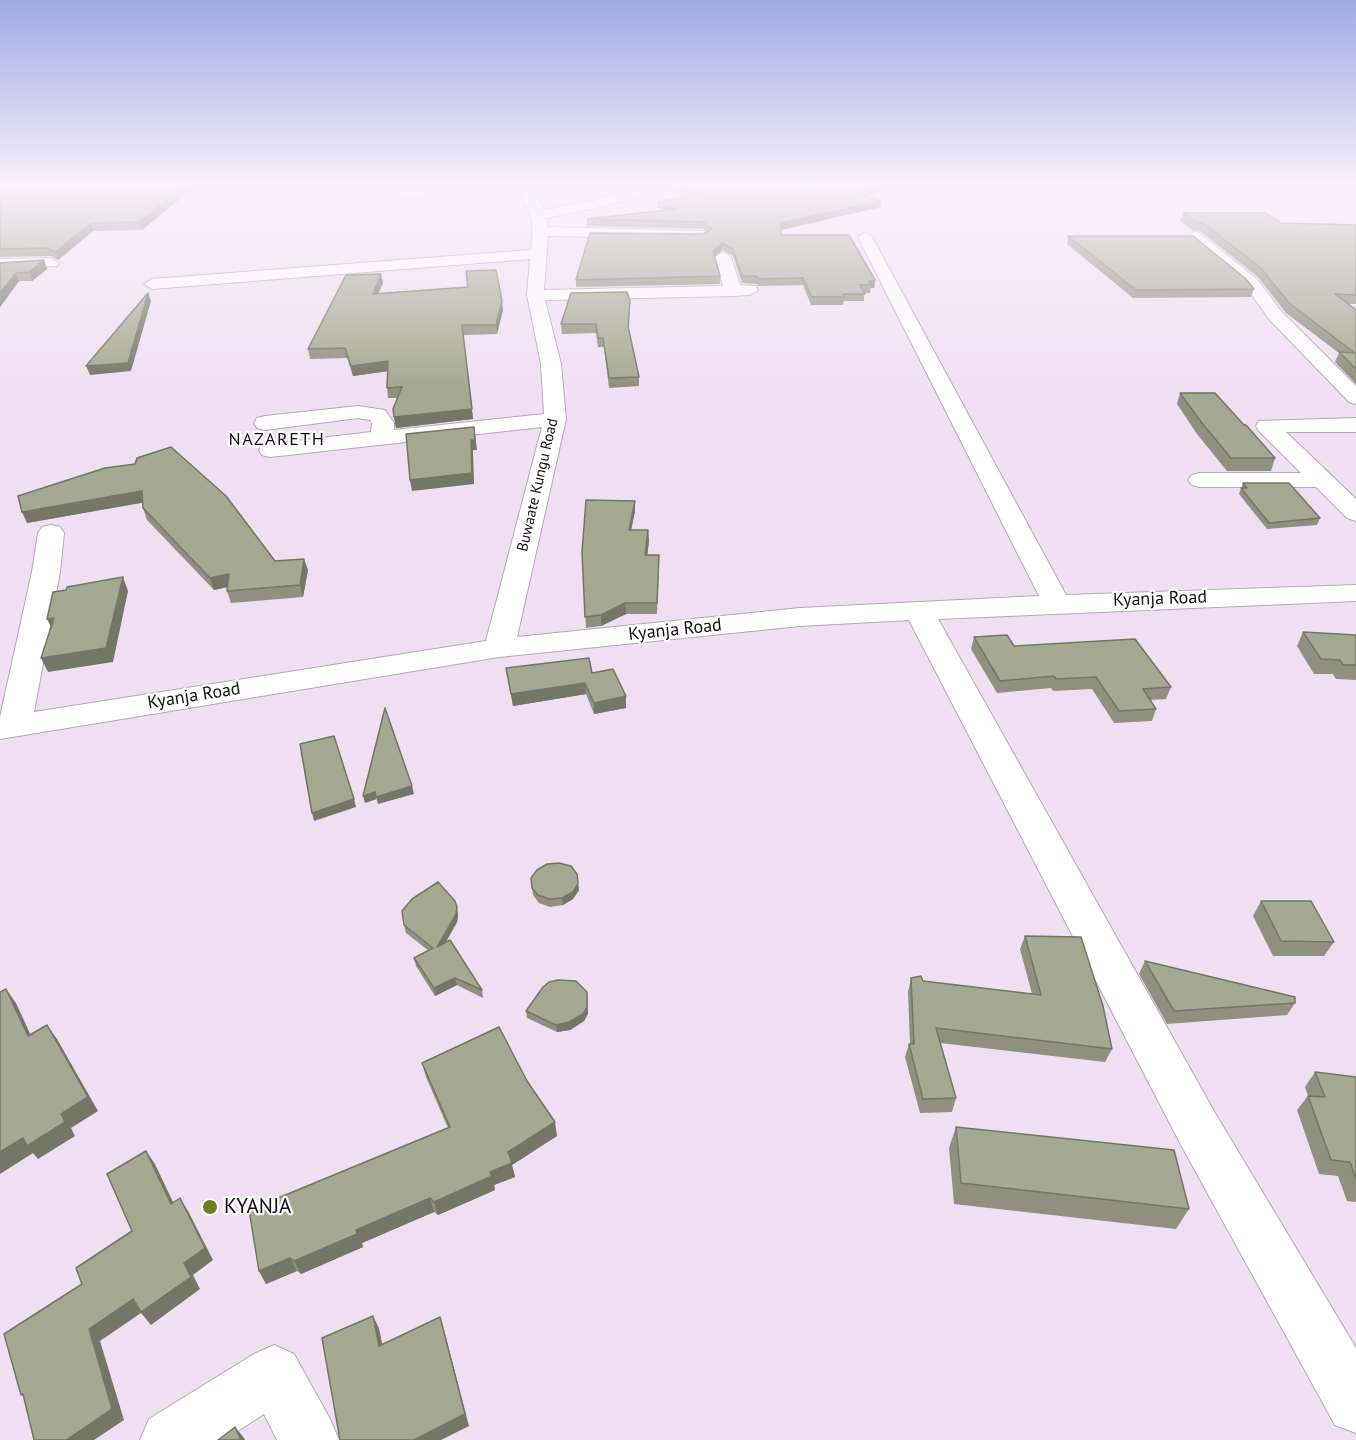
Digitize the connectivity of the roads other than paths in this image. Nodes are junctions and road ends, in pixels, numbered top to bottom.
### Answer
1 (539, 251) edge
2 (872, 251) edge
3 (1213, 251) edge
4 (539, 255) junction
5 (723, 257) edge
6 (51, 263) edge
7 (0, 264) edge
8 (152, 284) dead end
9 (535, 295) junction
10 (1356, 398) edge
11 (555, 419) junction
12 (265, 423) dead end
13 (1356, 425) edge
14 (382, 439) junction
15 (270, 450) dead end
16 (1200, 480) dead end
17 (1322, 480) junction
18 (1356, 513) edge
19 (51, 533) dead end
20 (1356, 593) edge
21 (1057, 604) junction
22 (919, 611) junction
23 (500, 648) junction
24 (8, 726) edge
25 (1356, 1404) edge
26 (170, 1440) edge
27 (309, 1440) edge

1 - 4 street, Buwaate Kungu Road
2 - 21 street
3 - 10 street
4 - 8 street
4 - 9 street, Buwaate Kungu Road
5 - 9 street
6 - 7 street
9 - 11 street, Buwaate Kungu Road
11 - 14 street
11 - 23 street, Buwaate Kungu Road
12 - 14 street
13 - 17 street
14 - 15 street
16 - 17 street
17 - 18 street
19 - 24 street
20 - 21 street, Kyanja Road
21 - 22 street, Kyanja Road
22 - 23 street, Kyanja Road
22 - 25 street
23 - 24 street, Kyanja Road
26 - 27 street

